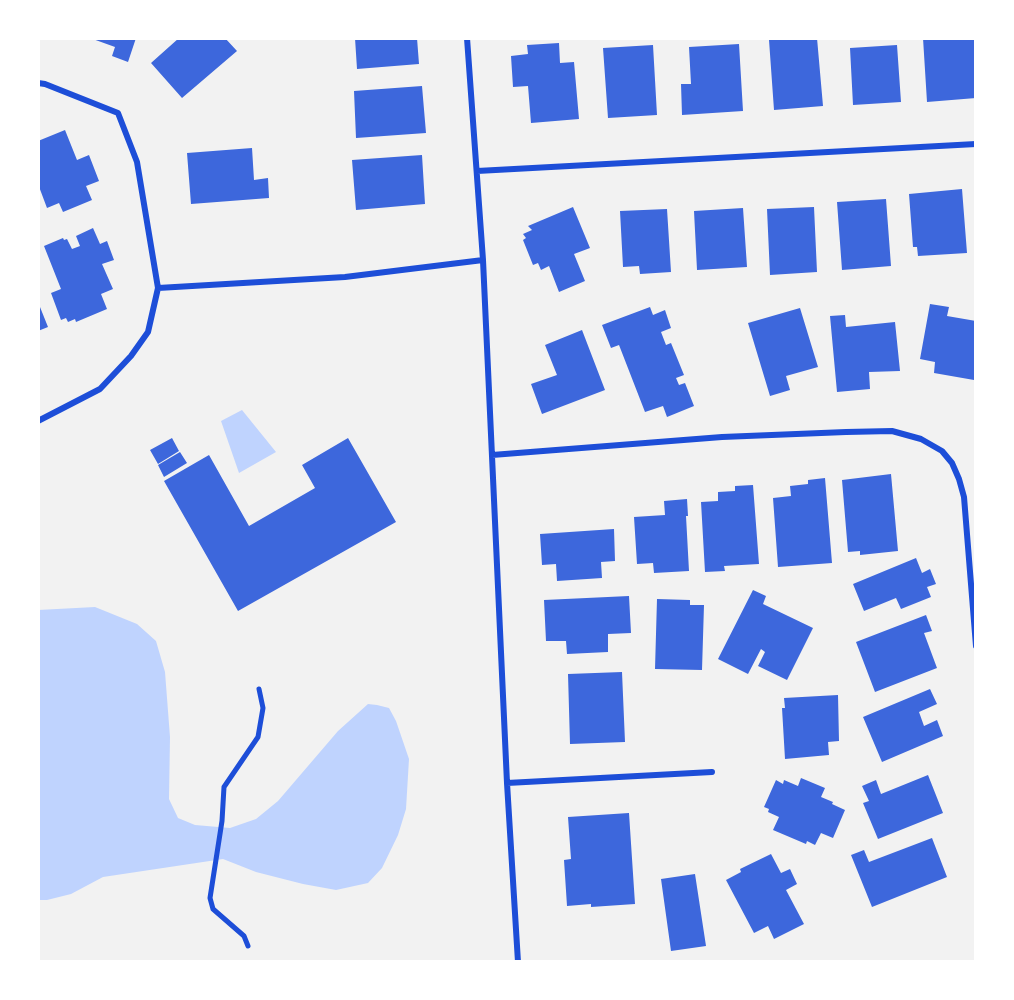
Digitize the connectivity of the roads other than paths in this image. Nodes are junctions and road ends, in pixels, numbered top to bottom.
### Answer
1 (467, 38) edge
2 (38, 83) edge
3 (976, 144) edge
4 (477, 171) junction
5 (483, 260) junction
6 (158, 288) junction
7 (38, 421) edge
8 (492, 455) junction
9 (976, 646) edge
10 (712, 772) dead end
11 (507, 783) junction
12 (518, 962) edge

1 - 4 lane
2 - 6 lane
3 - 4 lane
4 - 5 lane
5 - 6 lane
5 - 8 lane
6 - 7 lane
8 - 9 lane
8 - 11 lane
10 - 11 lane
11 - 12 lane

